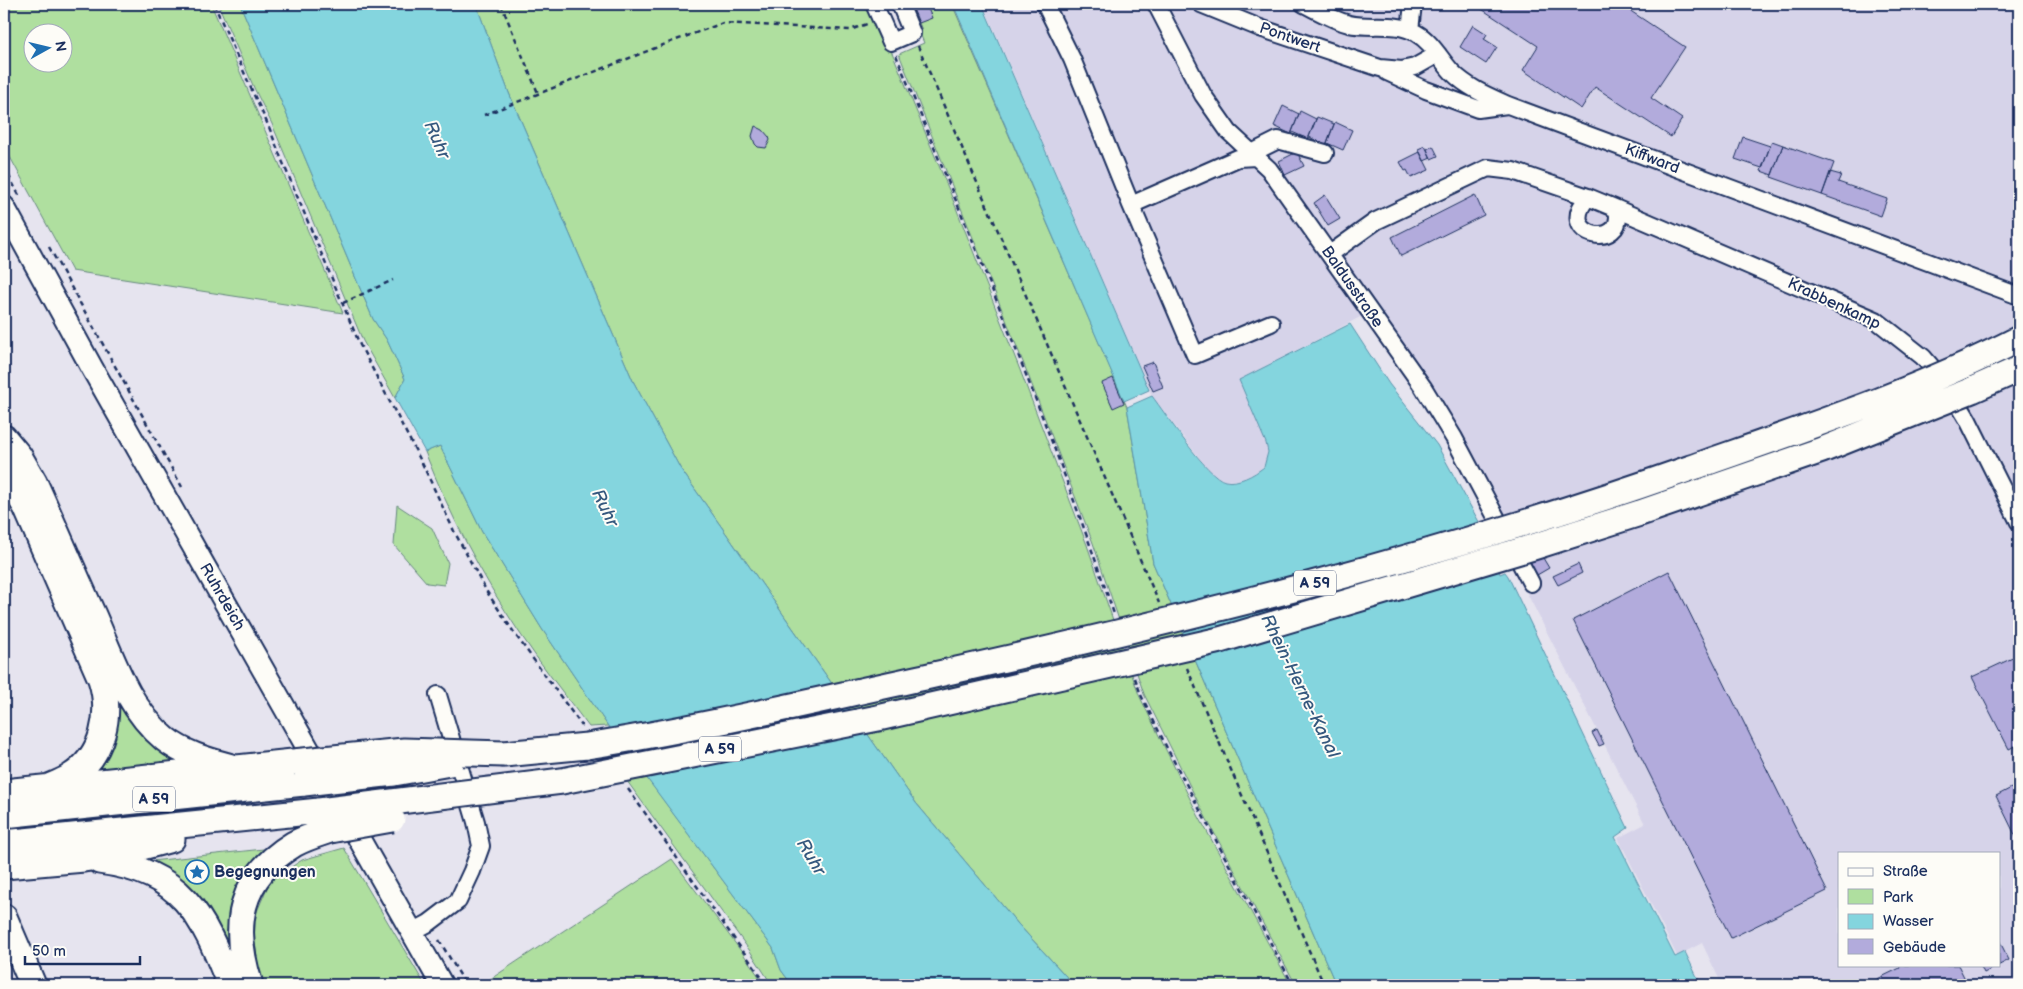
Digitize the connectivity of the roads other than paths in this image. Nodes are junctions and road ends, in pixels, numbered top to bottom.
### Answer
1 (874, 4) edge
2 (900, 4) edge
3 (1045, 4) edge
4 (1156, 4) edge
5 (1201, 4) edge
6 (1304, 4) edge
7 (1413, 4) edge
8 (1410, 30) junction
9 (1438, 54) junction
10 (1380, 68) junction
11 (1508, 105) junction
12 (1325, 153) dead end
13 (1254, 155) junction
14 (1588, 196) junction
15 (14, 204) edge
16 (1131, 205) junction
17 (1618, 209) junction
18 (1330, 254) junction
19 (2019, 296) edge
20 (1271, 323) dead end
21 (2019, 339) edge
22 (2019, 369) edge
23 (4, 438) edge
24 (4, 471) edge
25 (2019, 522) edge
26 (1531, 583) dead end
27 (438, 695) dead end
28 (235, 768) junction
29 (299, 772) junction
30 (45, 789) junction
31 (4, 792) edge
32 (4, 815) edge
33 (244, 820) junction
34 (325, 820) junction
35 (4, 843) edge
36 (84, 859) junction
37 (4, 866) edge
38 (4, 917) edge
39 (412, 932) junction
40 (33, 985) edge
41 (230, 985) edge
42 (250, 985) edge
43 (442, 985) edge

1 - 2 street
3 - 16 street
4 - 13 street, Baldusstraße
5 - 10 street, Pontwert
6 - 8 street, Kiffward
7 - 8 street
8 - 9 street, Kiffward
9 - 10 street, Pontwert
9 - 11 street, Kiffward
10 - 11 street, Pontwert
11 - 19 street, Kiffward
12 - 13 street
13 - 16 street
13 - 18 street, Baldusstraße
14 - 17 street, Krabbenkamp
14 - 17 street
14 - 18 street, Krabbenkamp
15 - 39 main road, Ruhrdeich
16 - 20 street
17 - 25 street, Krabbenkamp
18 - 26 street, Baldusstraße
21 - 29 highway, A 59, bridge
22 - 34 highway, A 59, bridge
23 - 28 highway
24 - 30 highway
27 - 39 street
28 - 29 highway
28 - 30 highway
29 - 32 highway, A 59
30 - 31 highway
33 - 34 highway, A 59
33 - 35 highway, A 59
33 - 36 highway
34 - 42 highway
36 - 37 highway
36 - 41 highway
38 - 40 highway
39 - 43 main road, Ruhrdeich

